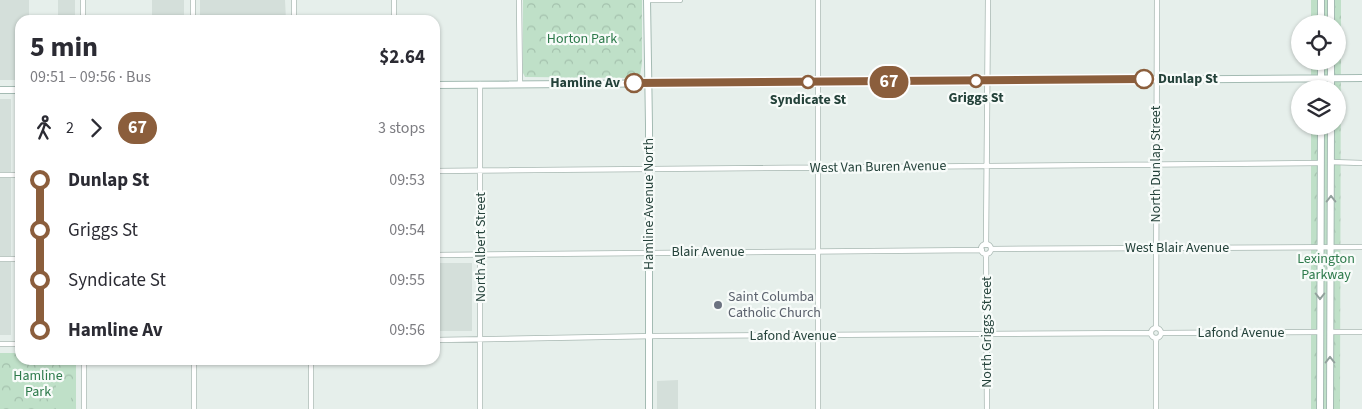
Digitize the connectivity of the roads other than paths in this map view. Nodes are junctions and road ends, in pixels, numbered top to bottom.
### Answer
1 (83, 0) edge
2 (192, 0) edge
3 (294, 0) edge
4 (394, 0) edge
5 (519, 0) edge
6 (647, 0) edge
7 (680, 0) edge
8 (818, 0) edge
9 (988, 0) edge
10 (1157, 0) edge
11 (1321, 0) edge
12 (1331, 0) edge
13 (83, 15) edge
14 (192, 15) edge
15 (294, 15) edge
16 (394, 15) edge
17 (1321, 15) edge
18 (1331, 15) edge
19 (1321, 70) edge
20 (1331, 70) edge
21 (1321, 77) junction
22 (1331, 77) junction
23 (1362, 78) edge
24 (1156, 79) junction
25 (987, 81) junction
26 (818, 82) junction
27 (648, 83) junction
28 (480, 84) junction
29 (520, 84) junction
30 (440, 85) edge
31 (0, 90) edge
32 (15, 90) edge
33 (1321, 135) edge
34 (1331, 135) edge
35 (1320, 162) junction
36 (1331, 162) junction
37 (1362, 163) edge
38 (1156, 164) junction
39 (987, 165) junction
40 (818, 167) junction
41 (649, 169) junction
42 (480, 170) junction
43 (440, 171) edge
44 (0, 175) edge
45 (15, 175) edge
46 (986, 245) junction
47 (1320, 247) junction
48 (1331, 247) junction
49 (1362, 247) edge
50 (1156, 248) junction
51 (991, 249) junction
52 (982, 250) junction
53 (818, 251) junction
54 (649, 253) junction
55 (986, 254) junction
56 (440, 255) edge
57 (480, 255) junction
58 (0, 259) edge
59 (15, 259) edge
60 (1156, 328) junction
61 (1320, 332) junction
62 (1330, 332) junction
63 (1362, 332) edge
64 (1151, 333) junction
65 (1161, 333) junction
66 (987, 334) junction
67 (818, 336) junction
68 (650, 337) junction
69 (1156, 338) junction
70 (440, 340) edge
71 (481, 340) junction
72 (0, 344) edge
73 (15, 344) edge
74 (84, 365) edge
75 (194, 365) edge
76 (311, 365) edge
77 (84, 409) edge
78 (194, 409) edge
79 (311, 409) edge
80 (480, 409) edge
81 (649, 409) edge
82 (818, 409) edge
83 (987, 409) edge
84 (1156, 409) edge
85 (1320, 409) edge
86 (1330, 409) edge

1 - 13 street
2 - 14 street
3 - 15 street
4 - 16 street
5 - 29 street
6 - 7 street
6 - 27 street, Hamline Avenue North
8 - 26 street
9 - 25 street
10 - 24 street, North Dunlap Street
11 - 17 street
12 - 18 street
19 - 21 street
20 - 22 street
21 - 22 street
21 - 24 street
22 - 23 street
24 - 25 street
24 - 38 street, North Dunlap Street
25 - 26 street
25 - 39 street
26 - 27 street
26 - 40 street
27 - 29 street
27 - 41 street, Hamline Avenue North
28 - 29 street
28 - 30 street
28 - 42 street, North Albert Street
31 - 32 street
33 - 35 street
34 - 36 street
35 - 38 street, West Van Buren Avenue
35 - 47 street
36 - 37 street
48 -> 36 street
38 - 39 street, West Van Buren Avenue
38 - 50 street, North Dunlap Street
39 - 40 street, West Van Buren Avenue
39 - 46 street
40 - 41 street, West Van Buren Avenue
40 - 53 street
41 - 42 street, West Van Buren Avenue
41 - 54 street, Hamline Avenue North
42 - 43 street, West Van Buren Avenue
42 - 57 street, North Albert Street
44 - 45 street
46 - 51 street
46 - 52 street
47 - 48 street, West Blair Avenue
47 - 50 street, West Blair Avenue
47 -> 61 street
48 - 49 street, West Blair Avenue
48 - 62 street
50 - 51 street, West Blair Avenue
50 - 60 street, North Dunlap Street
51 - 55 street
52 - 53 street, Blair Avenue
52 - 55 street
53 - 54 street, Blair Avenue
53 - 67 street
54 - 57 street, Blair Avenue
54 - 68 street, Hamline Avenue North
55 - 66 street, North Griggs Street
56 - 57 street, Blair Avenue
57 - 71 street, North Albert Street
58 - 59 street
60 - 64 street
60 - 65 street
61 - 65 street, Lafond Avenue
61 - 85 street
62 - 63 street
86 -> 62 street
64 - 66 street, Lafond Avenue
64 - 69 street
65 - 69 street
66 - 67 street, Lafond Avenue
66 - 83 street, North Griggs Street
67 - 68 street, Lafond Avenue
67 - 82 street
68 - 71 street, Lafond Avenue
68 - 81 street, Hamline Avenue North
69 - 84 street
70 - 71 street, Lafond Avenue
71 - 80 street, North Albert Street
72 - 73 street
74 - 77 street
75 - 78 street
76 - 79 street

